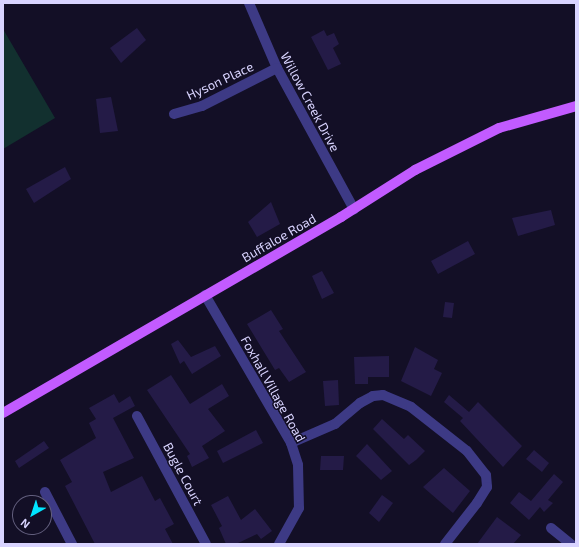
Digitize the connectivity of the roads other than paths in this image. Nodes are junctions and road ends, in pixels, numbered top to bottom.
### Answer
1 (249, 3) edge
2 (277, 68) junction
3 (576, 106) edge
4 (174, 114) dead end
5 (354, 209) junction
6 (205, 295) junction
7 (3, 413) edge
8 (137, 416) dead end
9 (291, 443) junction
10 (45, 492) dead end
11 (551, 528) dead end
12 (72, 544) edge
13 (206, 544) edge
14 (279, 544) edge
15 (444, 544) edge
16 (571, 544) edge

1 - 2 street, Willow Creek Drive
2 - 4 street, Hyson Place
2 - 5 street, Willow Creek Drive
3 - 5 main road, Buffaloe Road
5 - 6 main road, Buffaloe Road
6 - 7 main road, Buffaloe Road
6 - 9 street, Foxhall Village Road
8 - 13 street, Bugle Court
9 - 14 street, Foxhall Village Road
9 - 15 street
10 - 12 street
11 - 16 street

